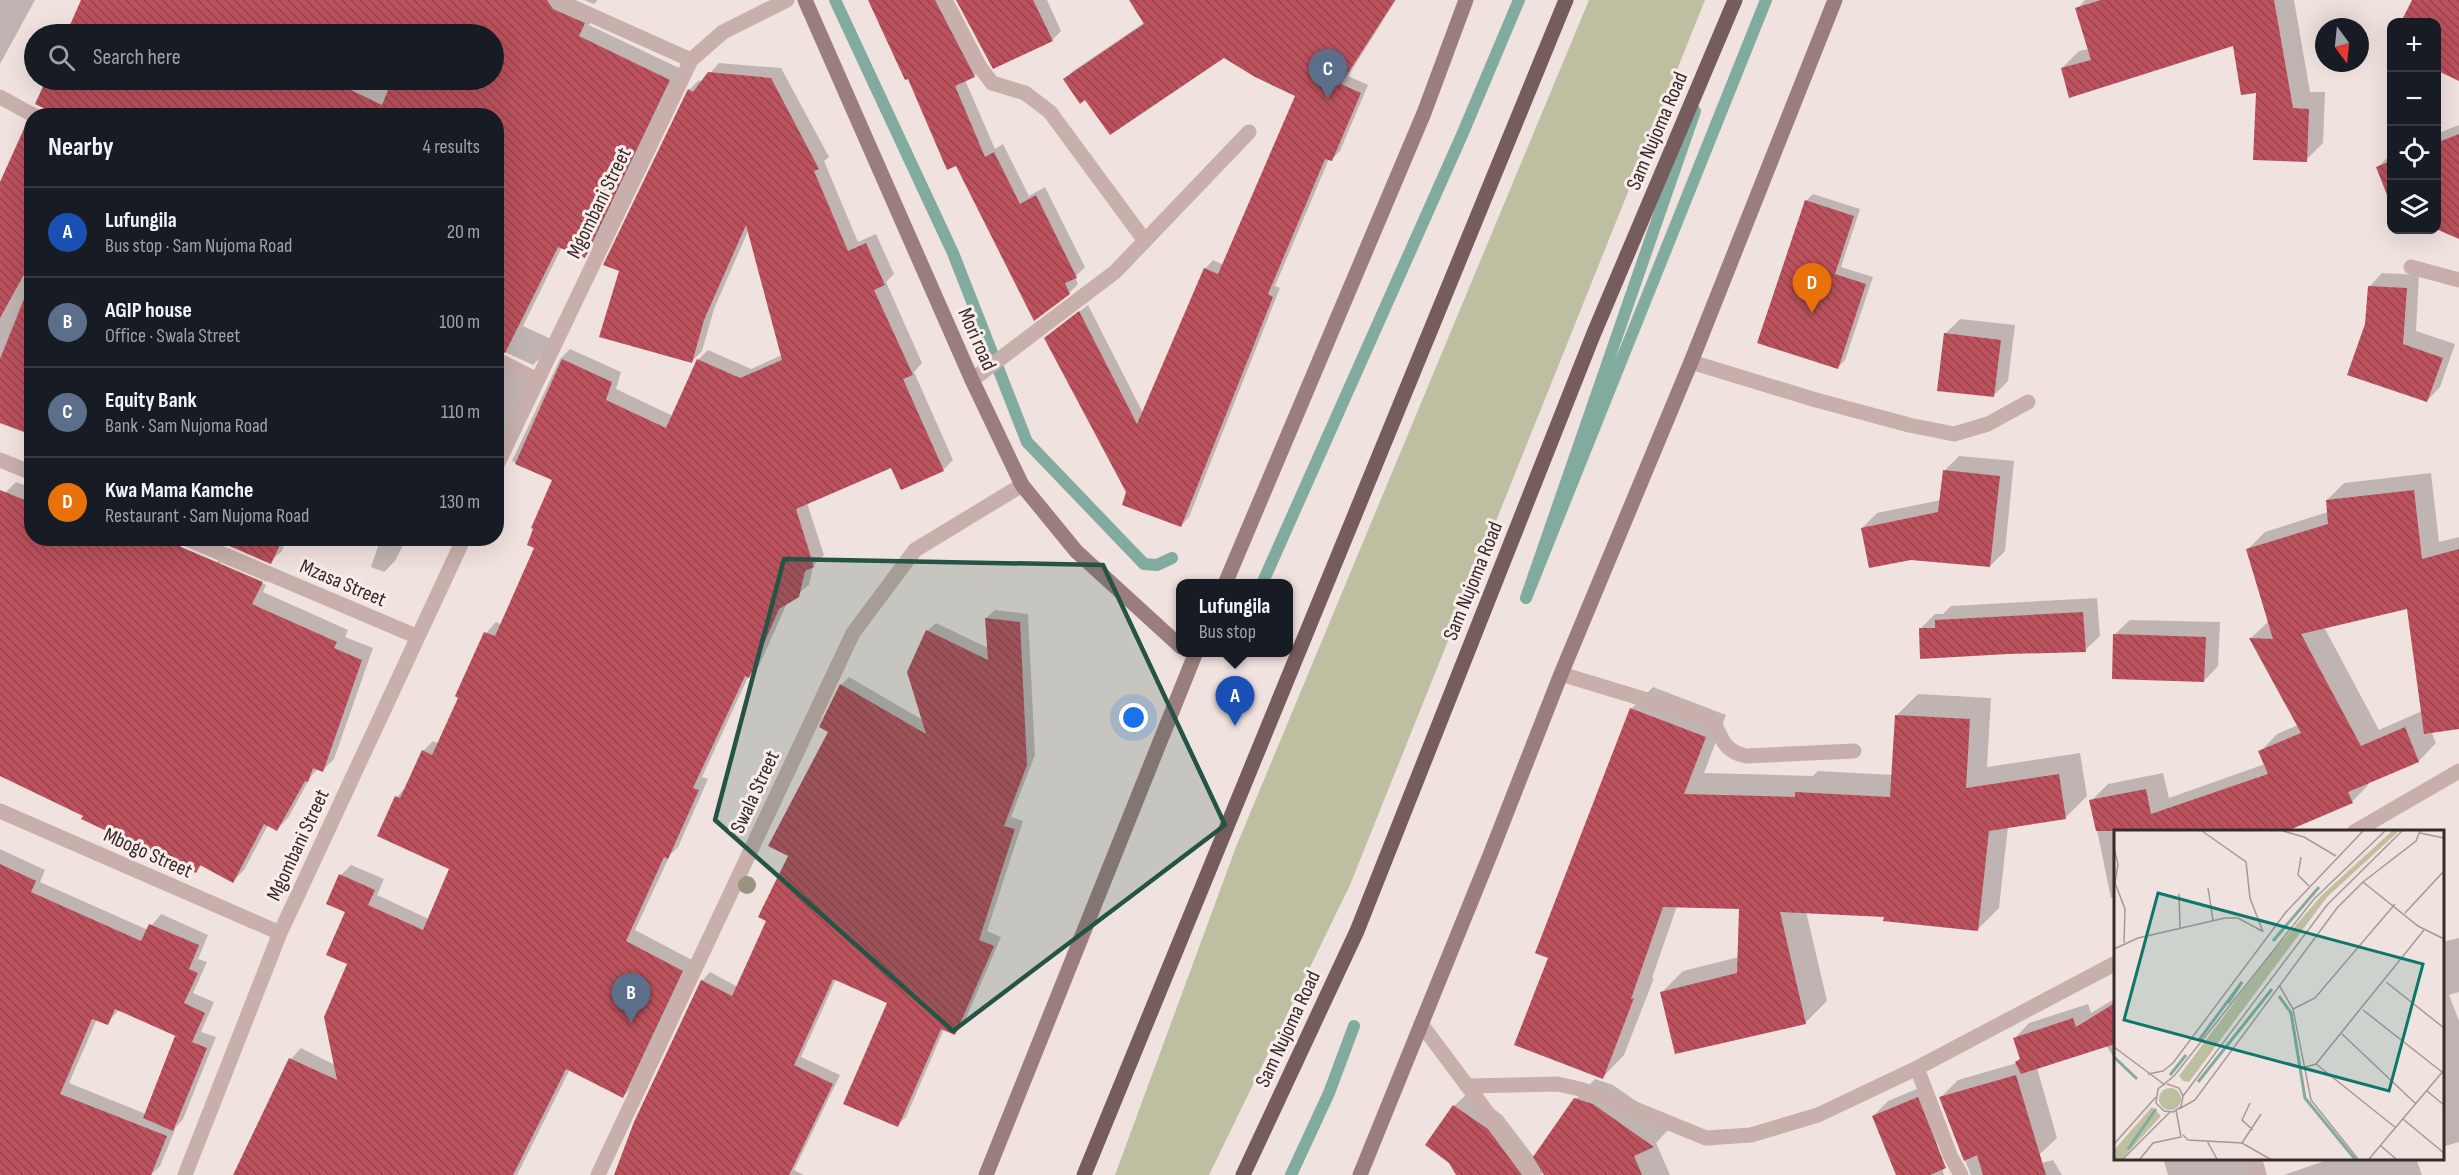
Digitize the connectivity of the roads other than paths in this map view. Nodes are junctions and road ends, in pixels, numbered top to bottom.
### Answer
1 (557, 0) edge
2 (787, 0) edge
3 (945, 0) edge
4 (1466, 0) edge
5 (1566, 0) edge
6 (1735, 0) edge
7 (1835, 0) edge
8 (811, 2) edge
9 (692, 60) junction
10 (0, 97) edge
11 (24, 110) edge
12 (1249, 132) dead end
13 (1145, 241) junction
14 (2411, 267) dead end
15 (2459, 280) edge
16 (1691, 362) junction
17 (504, 363) edge
18 (537, 380) junction
19 (972, 380) junction
20 (2028, 402) dead end
21 (504, 450) edge
22 (0, 460) edge
23 (24, 470) edge
24 (1022, 485) junction
25 (204, 546) edge
26 (460, 546) edge
27 (1227, 579) edge
28 (418, 637) junction
29 (1176, 642) edge
30 (1191, 657) edge
31 (1561, 674) junction
32 (1854, 751) dead end
33 (2459, 771) edge
34 (0, 811) edge
35 (2356, 830) edge
36 (280, 933) junction
37 (2114, 964) edge
38 (1421, 1024) junction
39 (1917, 1068) junction
40 (1467, 1086) junction
41 (2254, 1160) edge
42 (185, 1175) edge
43 (598, 1175) edge
44 (986, 1175) edge
45 (1084, 1175) edge
46 (1243, 1175) edge
47 (1360, 1175) edge
48 (1534, 1175) edge
49 (1961, 1175) edge
50 (2259, 1175) edge

1 - 9 street
2 - 9 street, Mgombani Street
3 - 13 street
4 - 27 street
5 - 45 main road
6 - 46 main road, Sam Nujoma Road
7 - 16 street
8 - 19 street, Mori road
9 - 18 street, Mgombani Street
10 - 11 street
12 - 13 street
13 - 19 street
14 - 15 street
16 - 20 street
16 - 31 street
17 - 18 street
18 - 21 street, Mgombani Street
19 - 24 street, Mori road
22 - 23 street
24 - 29 street, Mori road
24 - 43 street, Swala Street
25 - 28 street, Mzasa Street
26 - 28 street, Mgombani Street
28 - 36 street, Mgombani Street
30 - 44 street
31 - 32 street
31 - 38 street
33 - 35 street
34 - 36 street, Mbogo Street
36 - 42 street, Mgombani Street
37 - 39 street
38 - 40 street
38 - 47 street
39 - 40 street
39 - 49 street
40 - 48 street
41 - 50 street

